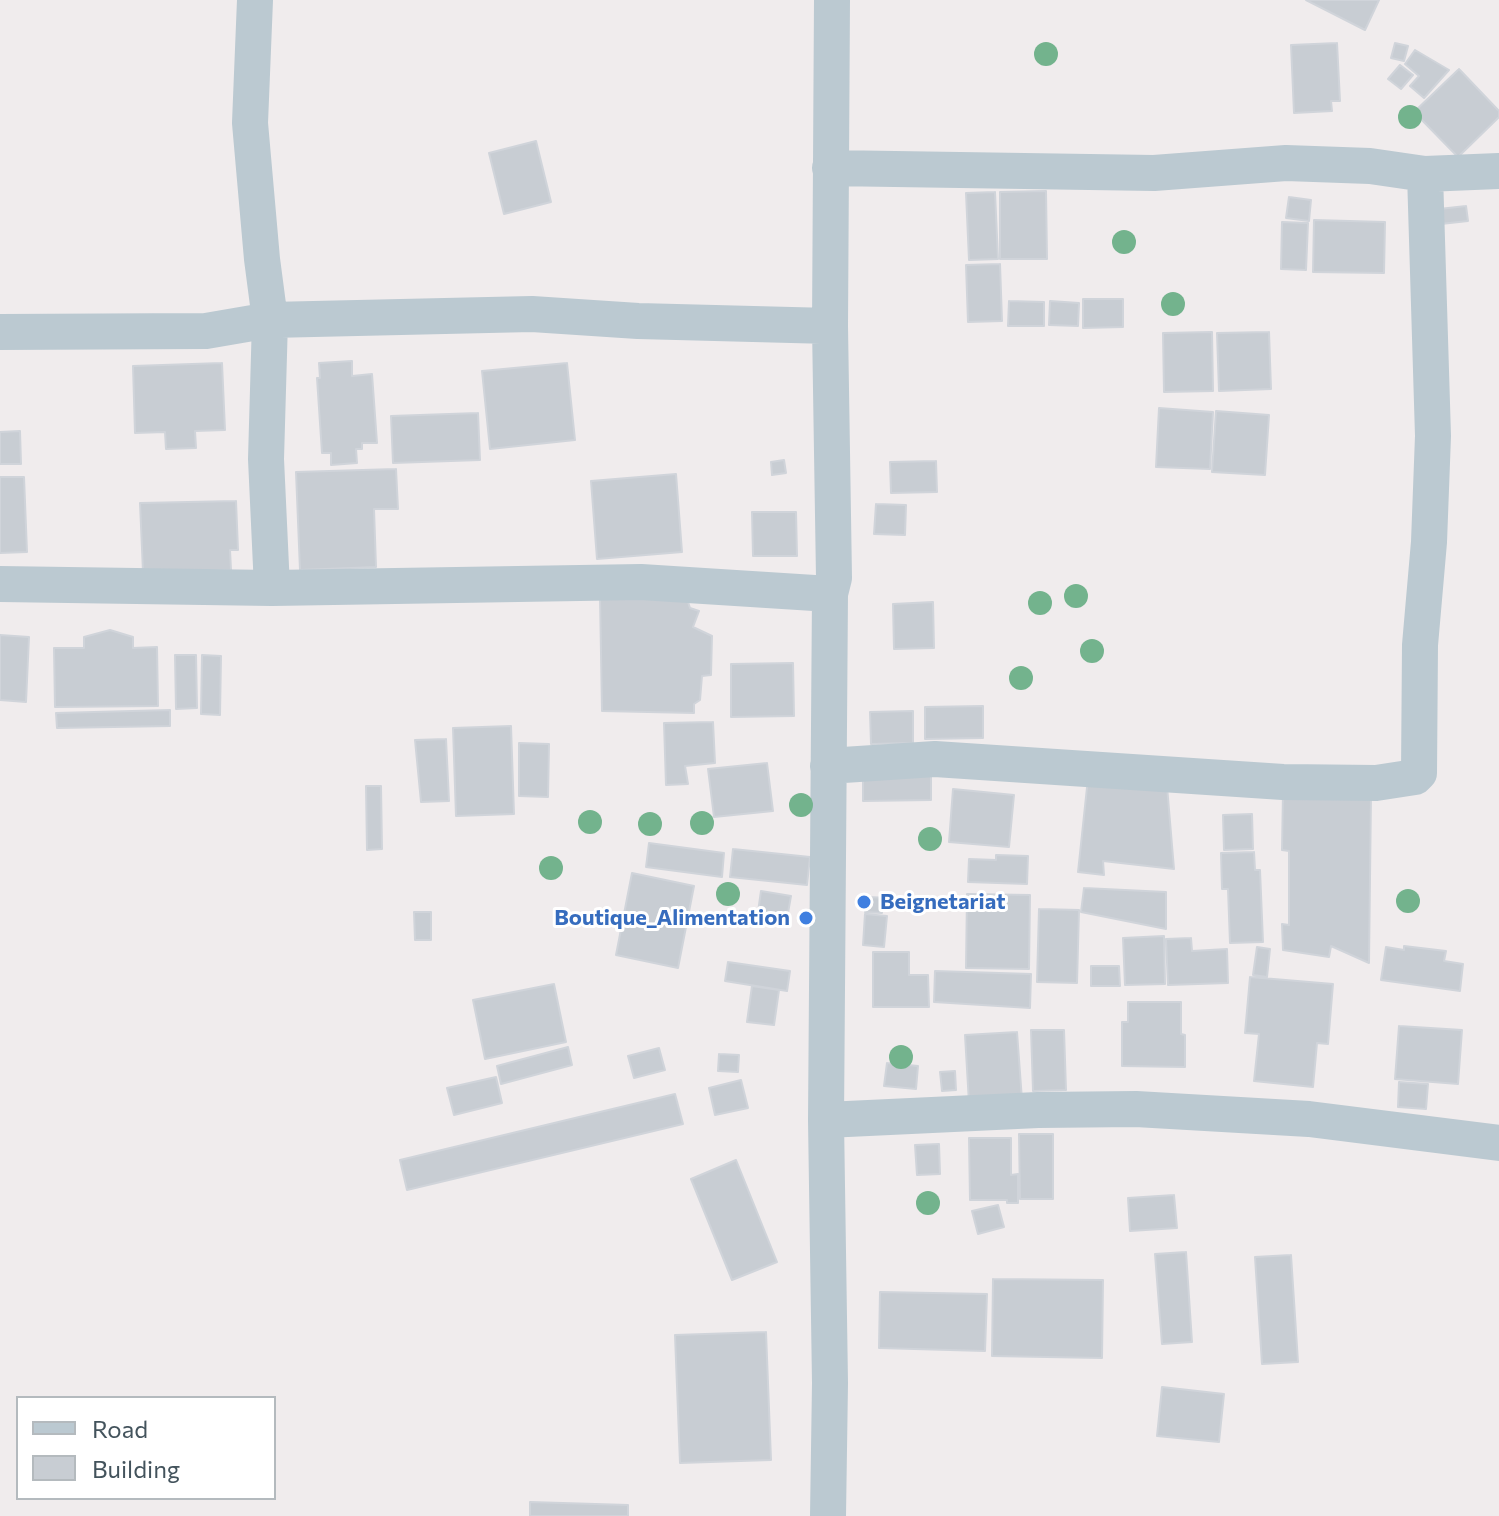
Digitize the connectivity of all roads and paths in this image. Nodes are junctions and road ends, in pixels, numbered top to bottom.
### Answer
1 (255, 0) edge
2 (832, 0) edge
3 (830, 168) junction
4 (1499, 171) edge
5 (1425, 174) junction
6 (270, 320) junction
7 (830, 326) junction
8 (0, 332) edge
9 (0, 584) edge
10 (272, 588) junction
11 (830, 594) junction
12 (828, 766) junction
13 (826, 1120) junction
14 (1499, 1143) edge
15 (828, 1516) edge

1 - 6 street
2 - 3 street
3 - 5 street
3 - 7 street
4 - 5 street
5 - 12 street
6 - 7 street
6 - 8 street
6 - 10 street
7 - 11 street
9 - 10 street
10 - 11 street
11 - 12 street
12 - 13 street
13 - 14 street
13 - 15 street

